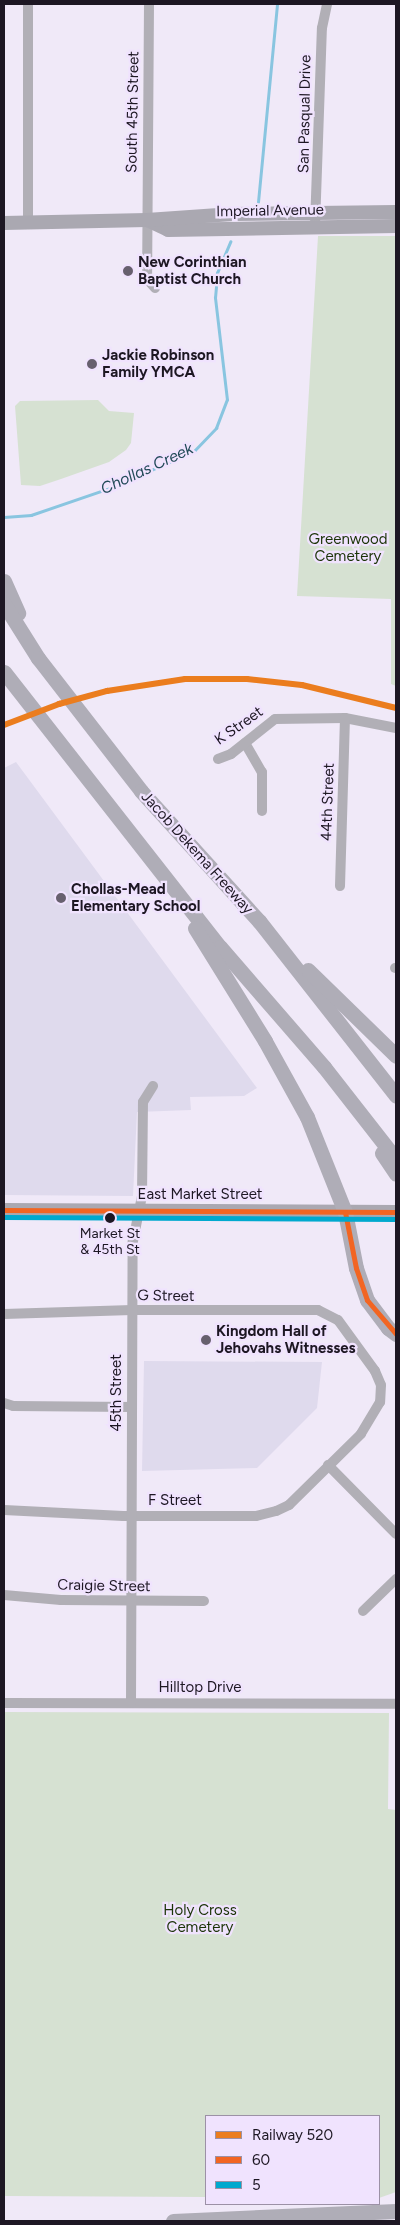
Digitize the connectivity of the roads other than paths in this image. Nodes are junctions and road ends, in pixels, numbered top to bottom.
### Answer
1 (28, 4) edge
2 (149, 4) edge
3 (327, 4) edge
4 (396, 212) edge
5 (316, 219) junction
6 (147, 220) junction
7 (4, 223) edge
8 (28, 223) junction
9 (396, 226) edge
10 (155, 288) dead end
11 (4, 581) edge
12 (4, 604) edge
13 (38, 658) junction
14 (4, 672) edge
15 (345, 718) junction
16 (396, 728) edge
17 (244, 743) junction
18 (218, 759) dead end
19 (262, 810) dead end
20 (153, 860) junction
21 (340, 886) dead end
22 (259, 921) junction
23 (396, 1056) edge
24 (324, 1067) junction
25 (153, 1086) dead end
26 (396, 1096) edge
27 (396, 1159) edge
28 (396, 1174) edge
29 (4, 1210) edge
30 (139, 1211) junction
31 (345, 1212) junction
32 (396, 1212) edge
33 (132, 1310) junction
34 (4, 1314) edge
35 (396, 1334) edge
36 (4, 1403) edge
37 (132, 1407) junction
38 (328, 1465) junction
39 (4, 1510) edge
40 (133, 1516) junction
41 (396, 1534) edge
42 (396, 1579) edge
43 (4, 1595) edge
44 (204, 1601) dead end
45 (133, 1602) junction
46 (363, 1611) dead end
47 (4, 1702) edge
48 (131, 1703) junction
49 (396, 1704) edge
50 (396, 2206) edge
51 (396, 2211) edge
52 (336, 2215) junction
53 (173, 2221) edge

1 - 8 street
2 - 6 street, South 45th Street
3 - 5 street, San Pasqual Drive
4 - 5 main road, Imperial Avenue
5 - 6 main road, Imperial Avenue
5 - 9 main road, Imperial Avenue
6 - 8 main road, Imperial Avenue
6 - 10 street, South 45th Street
7 - 8 main road, Imperial Avenue
11 - 13 highway
12 - 13 highway, Jacob Dekema Freeway
13 - 22 highway, Jacob Dekema Freeway
14 - 20 highway
15 - 16 street, K Street
15 - 17 street, K Street
15 - 21 street, 44th Street
17 - 18 street, K Street
17 - 19 street
20 - 24 highway
20 - 31 highway
22 - 23 highway
22 - 26 highway, Jacob Dekema Freeway
24 - 27 highway
24 - 28 highway
25 - 30 street, 45th Street
29 - 30 main road, East Market Street
30 - 31 main road, East Market Street
30 - 33 street, 45th Street
31 - 32 main road, East Market Street
31 - 35 highway
33 - 34 street, G Street
33 - 37 street, 45th Street
33 - 38 street, G Street
36 - 37 street
37 - 40 street, 45th Street
38 - 40 street, F Street
38 - 41 street
39 - 40 street, F Street
40 - 45 street, 45th Street
42 - 46 street
43 - 45 street, Craigie Street
44 - 45 street, Craigie Street
45 - 48 street, 45th Street
47 - 48 street, Hilltop Drive
48 - 49 street, Hilltop Drive
50 - 52 highway
51 - 52 highway
52 - 53 highway

